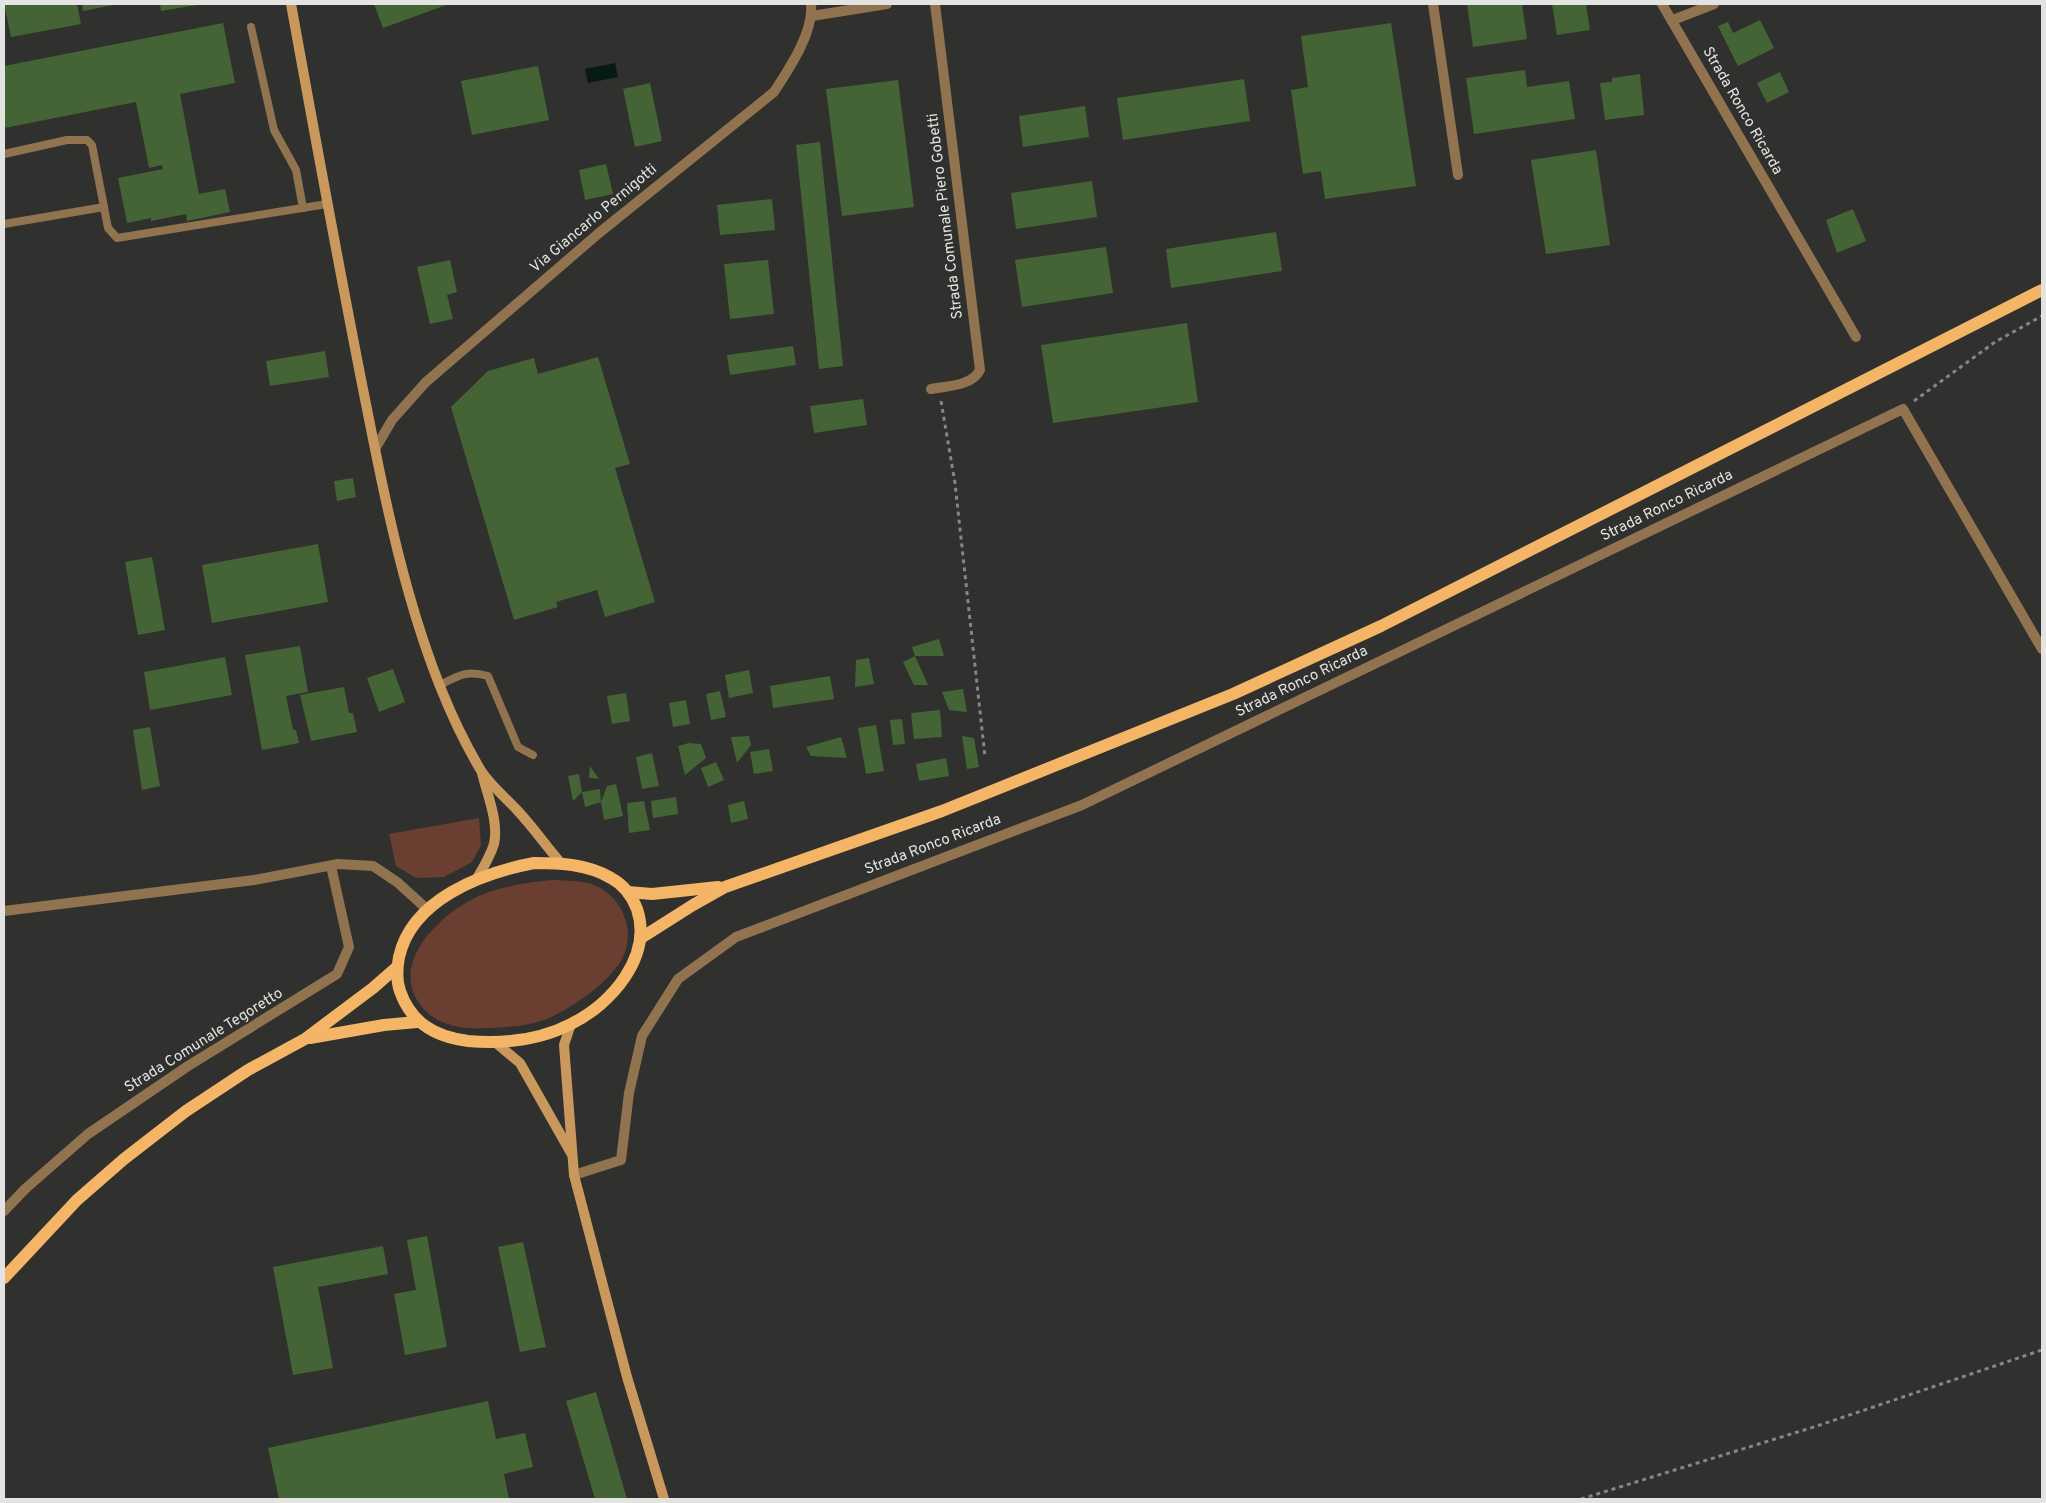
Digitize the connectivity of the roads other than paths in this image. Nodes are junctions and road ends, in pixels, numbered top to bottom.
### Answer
1 (292, 4) edge
2 (811, 4) edge
3 (887, 4) edge
4 (935, 4) edge
5 (1433, 4) edge
6 (1662, 4) edge
7 (1714, 4) edge
8 (812, 16) junction
9 (1673, 20) junction
10 (251, 27) dead end
11 (4, 154) edge
12 (1458, 175) dead end
13 (327, 204) junction
14 (104, 207) junction
15 (303, 208) junction
16 (4, 224) edge
17 (2042, 290) edge
18 (1856, 337) dead end
19 (935, 388) road end
20 (375, 449) junction
21 (2042, 649) edge
22 (440, 685) junction
23 (533, 755) dead end
24 (482, 772) junction
25 (561, 863) junction
26 (331, 866) junction
27 (476, 880) junction
28 (726, 887) junction
29 (628, 892) junction
30 (428, 910) junction
31 (4, 911) edge
32 (642, 938) junction
33 (397, 967) junction
34 (417, 1022) junction
35 (571, 1024) junction
36 (305, 1039) junction
37 (496, 1044) junction
38 (572, 1156) junction
39 (574, 1175) junction
40 (4, 1211) edge
41 (4, 1278) edge
42 (664, 1499) edge

1 - 13 main road
2 - 8 street, Via Giancarlo Pernigotti
3 - 8 street
4 - 19 street, Strada Comunale Piero Gobetti
5 - 12 street
6 - 9 street, Strada Ronco Ricarda
7 - 9 street
8 - 20 street, Via Giancarlo Pernigotti
9 - 18 street, Strada Ronco Ricarda
10 - 15 lane
11 - 14 lane
13 - 15 lane
13 - 20 main road
14 - 15 lane
14 - 16 lane
17 - 28 main road
20 - 22 main road
21 - 39 street, Strada Ronco Ricarda
22 - 23 lane
22 - 24 main road
24 - 25 main road
24 - 27 main road
25 - 27 main road
25 - 29 main road
26 - 30 street
26 - 31 street
26 - 40 street, Strada Comunale Tegoretto
27 - 30 main road
28 - 29 main road
28 - 32 main road
29 - 32 main road
30 - 33 main road
32 - 35 main road
33 - 34 main road
33 - 36 main road
34 - 36 main road
34 - 37 main road
35 - 37 main road
35 - 38 main road
36 - 41 main road
37 - 38 main road
38 - 39 main road
39 - 42 main road

